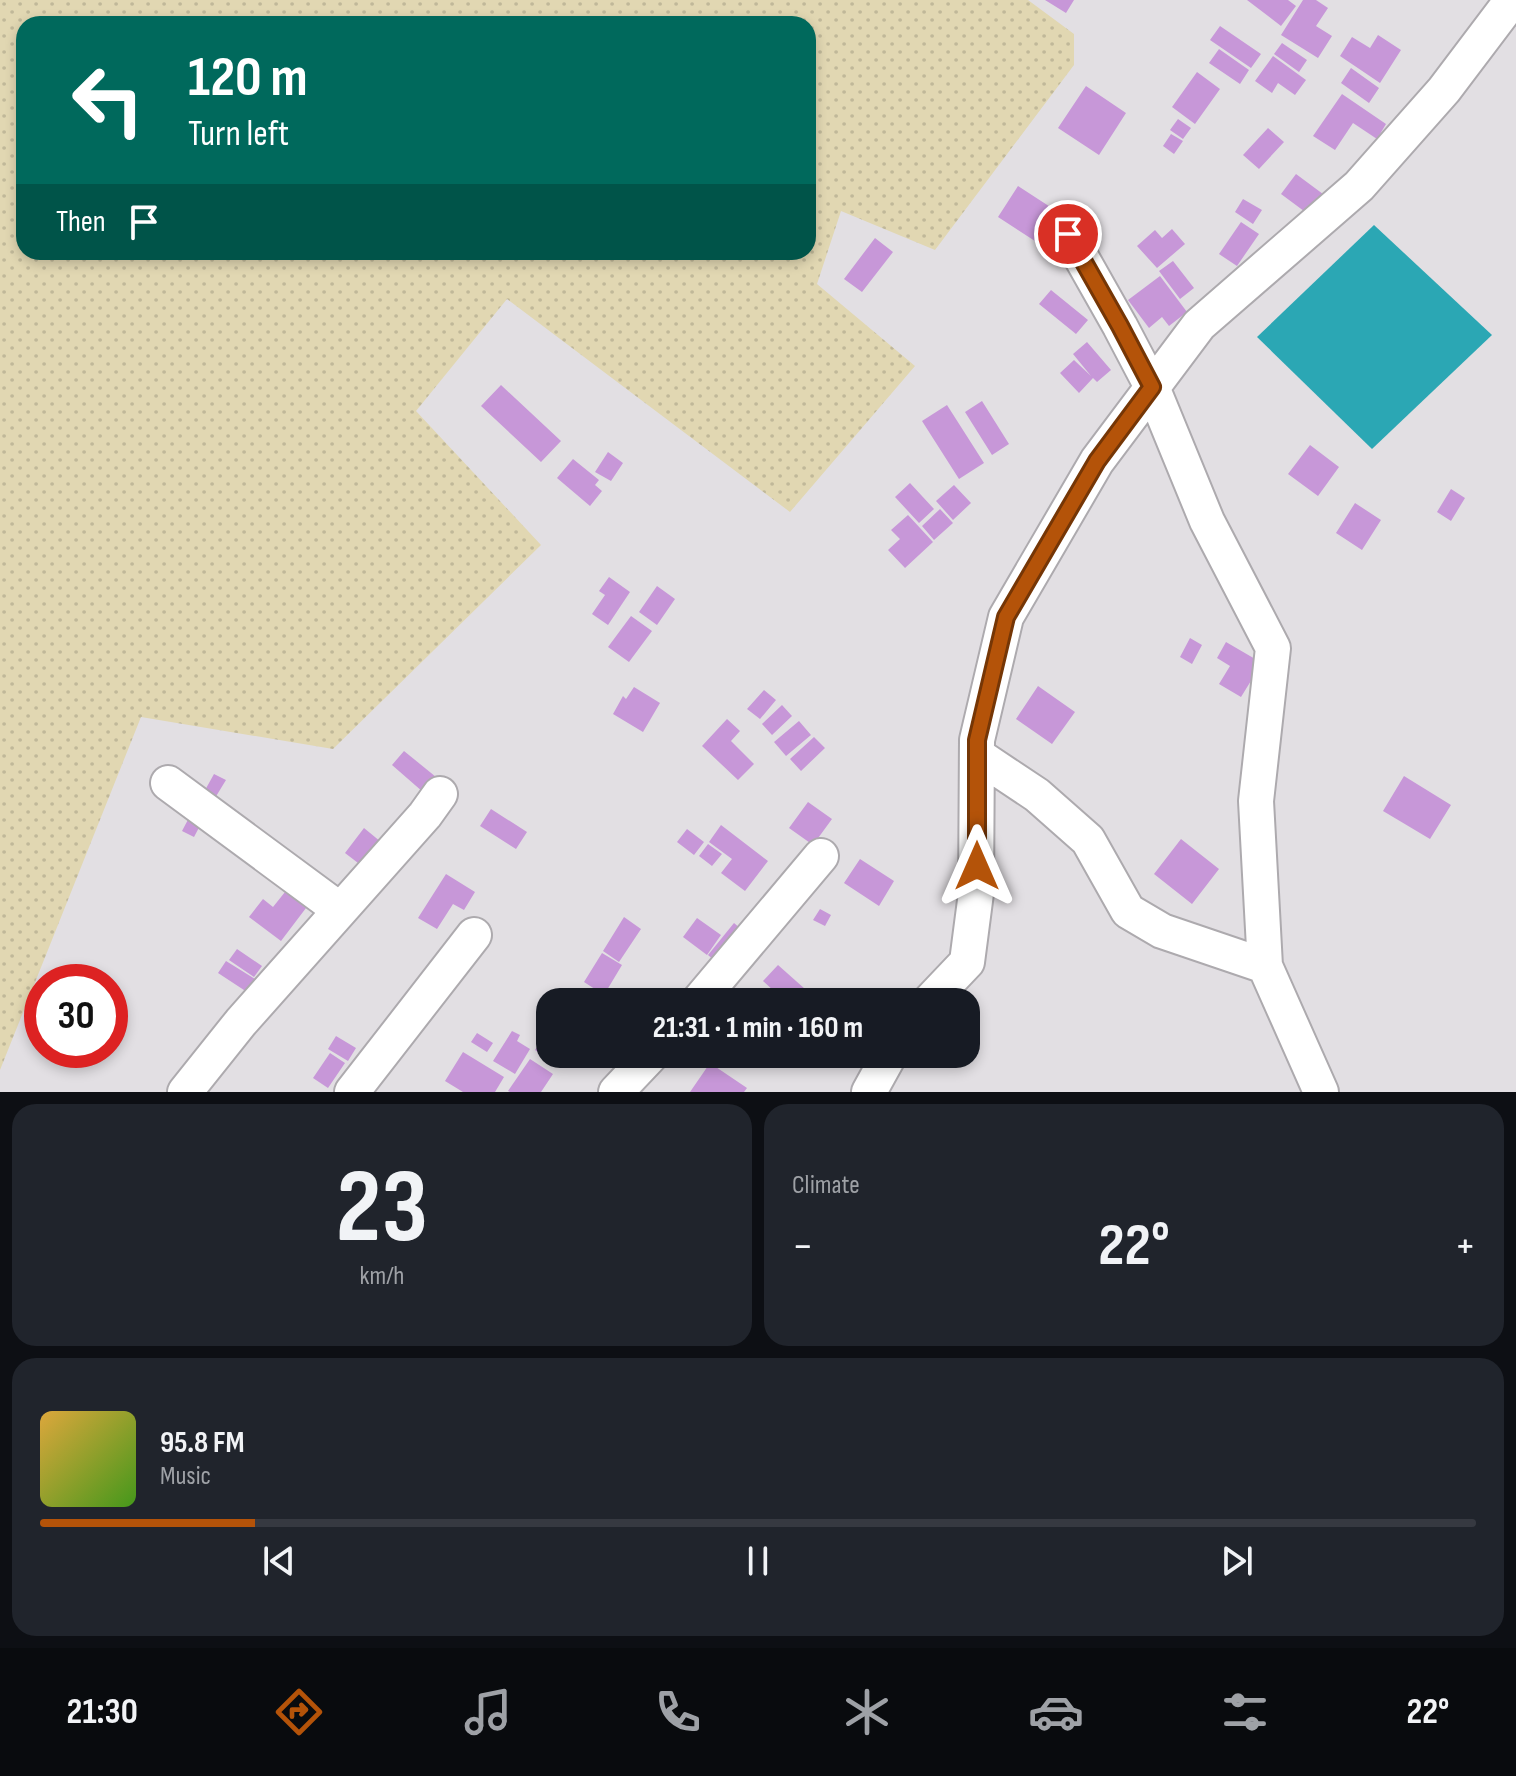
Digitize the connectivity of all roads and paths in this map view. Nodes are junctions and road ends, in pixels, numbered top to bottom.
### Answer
1 (1512, 0) edge
2 (1068, 234) dead end
3 (1152, 387) junction
4 (977, 755) junction
5 (168, 783) dead end
6 (440, 794) dead end
7 (821, 856) dead end
8 (340, 910) junction
9 (474, 935) dead end
10 (1265, 966) junction
11 (710, 988) edge
12 (942, 988) edge
13 (639, 1068) edge
14 (882, 1068) edge
15 (185, 1092) edge
16 (352, 1092) edge
17 (616, 1092) edge
18 (869, 1092) edge
19 (1321, 1092) edge

1 - 3 street
2 - 3 street
3 - 4 street
3 - 10 street
4 - 10 street
4 - 12 street
5 - 8 street
6 - 8 street
7 - 11 street
8 - 15 street
9 - 16 street
10 - 19 street
13 - 17 street
14 - 18 street

